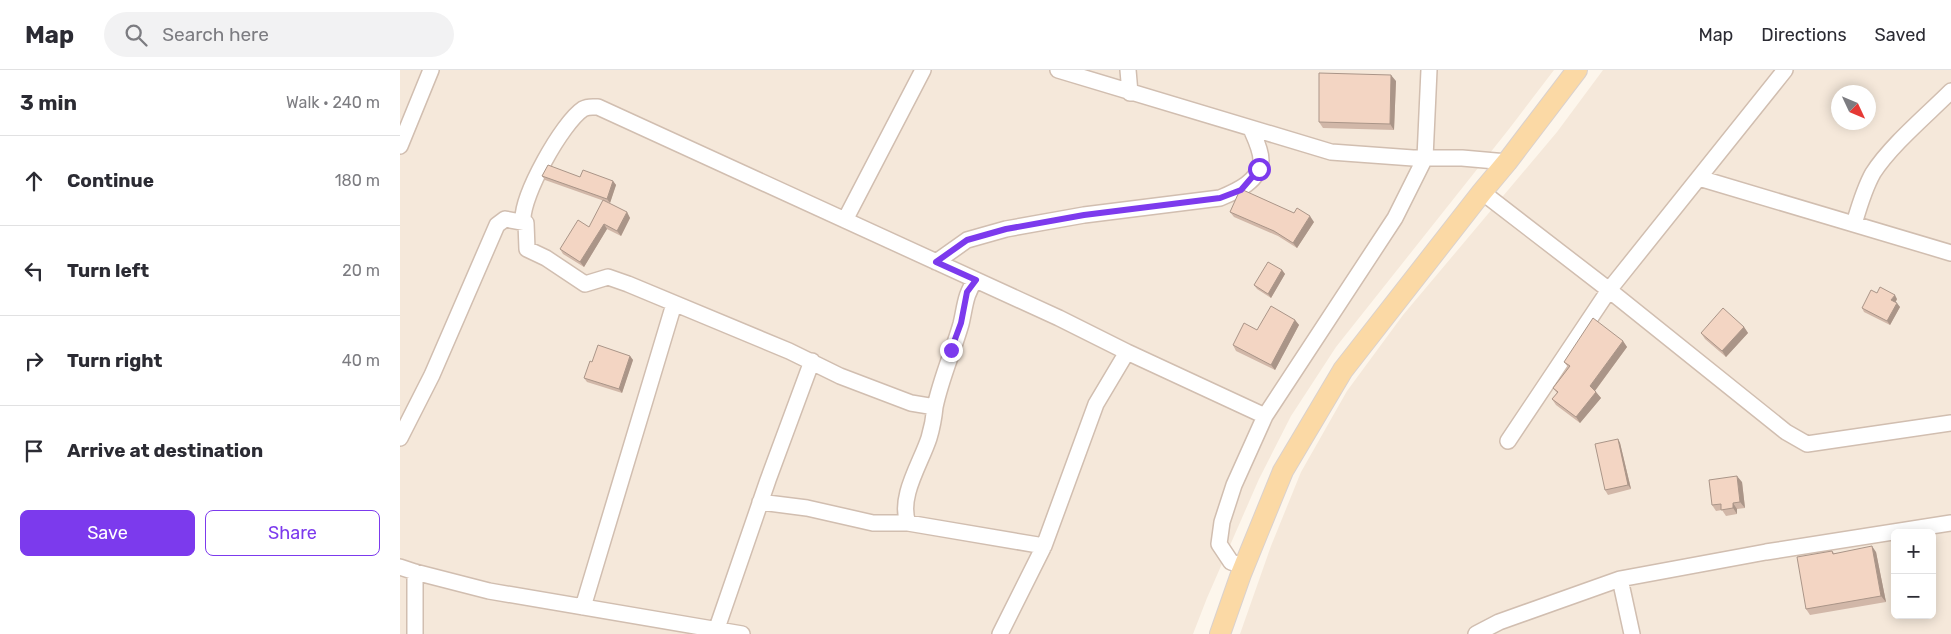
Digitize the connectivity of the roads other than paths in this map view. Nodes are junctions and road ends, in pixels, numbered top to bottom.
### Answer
1 (431, 70) edge
2 (923, 70) edge
3 (1058, 70) edge
4 (1128, 70) edge
5 (1429, 70) edge
6 (1577, 70) edge
7 (1785, 70) edge
8 (1951, 90) edge
9 (1130, 93) junction
10 (1252, 130) junction
11 (400, 146) edge
12 (1425, 158) junction
13 (1507, 162) junction
14 (1698, 178) junction
15 (1482, 192) junction
16 (845, 220) junction
17 (526, 223) junction
18 (1854, 224) junction
19 (1951, 253) edge
20 (936, 262) junction
21 (976, 280) junction
22 (1609, 290) junction
23 (674, 304) junction
24 (1127, 352) junction
25 (812, 361) junction
26 (935, 407) junction
27 (1265, 416) junction
28 (1951, 423) edge
29 (400, 438) edge
30 (1508, 441) dead end
31 (760, 502) junction
32 (908, 523) junction
33 (1951, 524) edge
34 (1044, 546) junction
35 (1244, 566) junction
36 (400, 567) edge
37 (415, 572) junction
38 (1620, 579) junction
39 (583, 607) junction
40 (710, 631) edge
41 (415, 634) edge
42 (742, 634) edge
43 (1000, 634) edge
44 (1220, 634) edge
45 (1476, 634) edge
46 (1632, 634) edge

1 - 11 street
2 - 16 street
3 - 9 street
4 - 9 street
5 - 12 street
6 - 13 main road
7 - 14 street
8 - 18 street
9 - 10 street
10 - 12 street
10 - 20 street
12 - 13 street
12 - 27 street
13 - 15 main road
14 - 18 street
14 - 22 street
15 - 22 street
15 - 35 main road
16 - 17 street
16 - 20 street
17 - 23 street
17 - 29 street
18 - 19 street
20 - 21 street
21 - 24 street
21 - 26 street
22 - 28 street
22 - 30 street
23 - 25 street
23 - 39 street
24 - 27 street
24 - 34 street
25 - 26 street
25 - 31 street
26 - 32 street
27 - 35 street
31 - 32 street
31 - 40 street
32 - 34 street
33 - 38 street
34 - 43 street
35 - 44 main road
36 - 37 street
37 - 39 street
37 - 41 street
38 - 45 street
38 - 46 street
39 - 40 street
40 - 42 street

